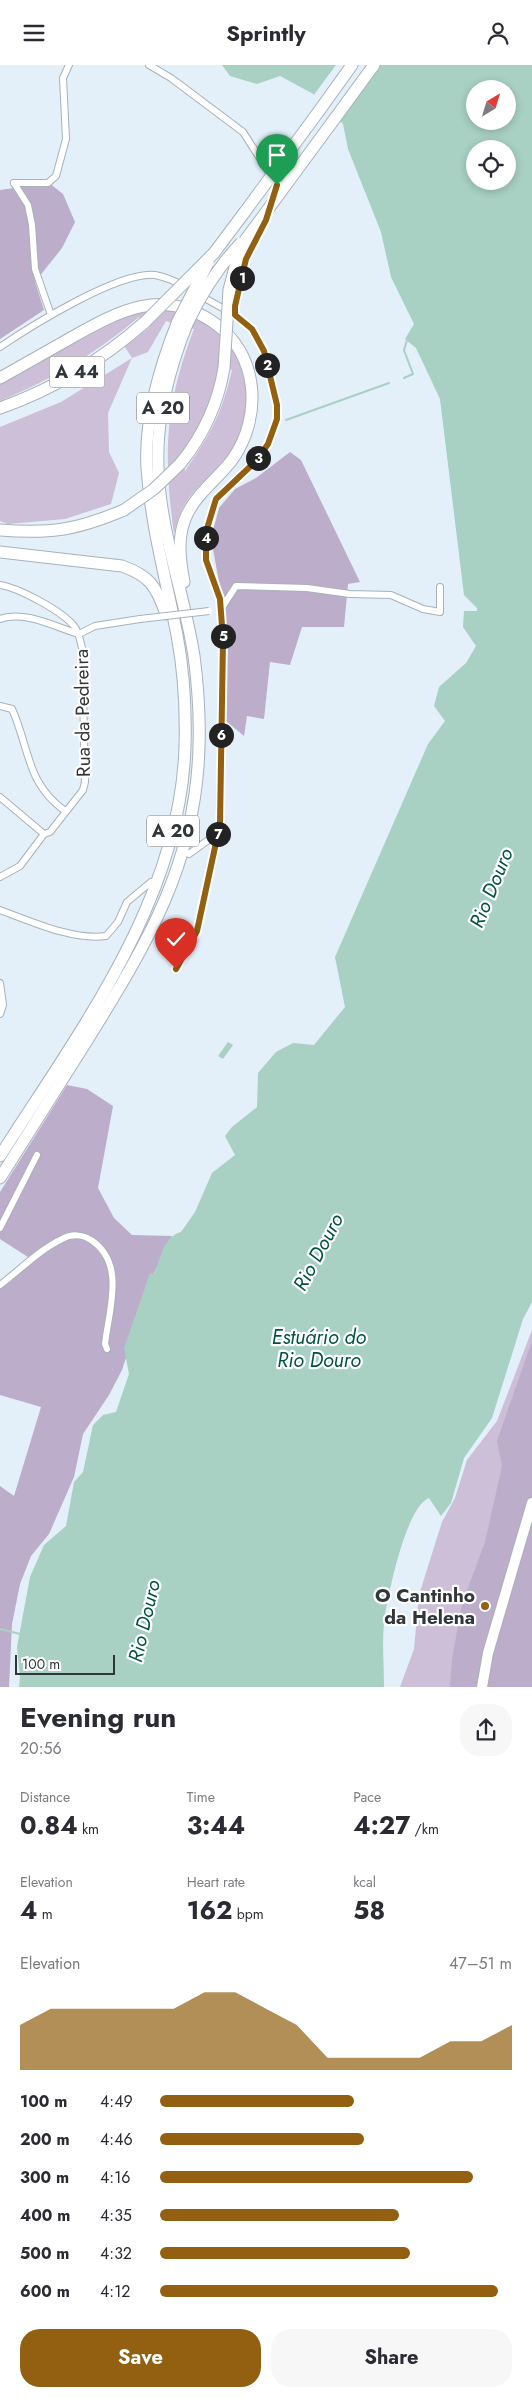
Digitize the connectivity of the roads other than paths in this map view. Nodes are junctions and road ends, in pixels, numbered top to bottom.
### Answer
1 (69, 65) edge
2 (149, 65) edge
3 (352, 65) edge
4 (374, 65) edge
5 (246, 239) junction
6 (214, 253) junction
7 (51, 315) junction
8 (235, 315) junction
9 (182, 322) junction
10 (0, 347) edge
11 (0, 378) edge
12 (0, 408) edge
13 (0, 529) edge
14 (0, 552) edge
15 (0, 585) edge
16 (440, 587) dead end
17 (221, 609) junction
18 (0, 619) edge
19 (79, 634) junction
20 (194, 655) junction
21 (180, 658) junction
22 (0, 706) edge
23 (0, 797) edge
24 (65, 811) junction
25 (218, 833) junction
26 (44, 834) junction
27 (189, 854) dead end
28 (0, 877) edge
29 (152, 882) dead end
30 (0, 910) edge
31 (176, 969) dead end
32 (0, 983) edge
33 (0, 1015) edge
34 (37, 1155) dead end
35 (0, 1156) edge
36 (0, 1179) edge
37 (0, 1228) edge
38 (0, 1285) edge
39 (107, 1349) dead end
40 (532, 1503) edge
41 (482, 1687) edge

1 - 7 street
2 - 8 street
3 - 6 highway, A 20, bridge
4 - 5 highway, A 20, bridge
5 - 9 highway, A 20, bridge
5 - 13 highway, bridge
6 - 9 highway, A 20, bridge
6 - 12 highway, A 44, bridge
7 - 8 street
7 - 10 street
8 - 17 street
9 - 20 highway, A 20
9 - 21 highway, A 20
11 - 20 highway
14 - 21 highway
15 - 19 street
16 - 17 street
17 - 19 street, bridge
17 - 25 street
18 - 19 street
19 - 24 street, Rua da Pedreira
20 - 36 highway, A 20
21 - 35 highway, A 20
22 - 24 street
23 - 26 street
24 - 26 street, Rua da Pedreira
25 - 27 street
25 - 31 street
26 - 28 street, Rua da Pedreira
29 - 30 street
32 - 33 street
34 - 37 street
38 - 39 street
40 - 41 main road

